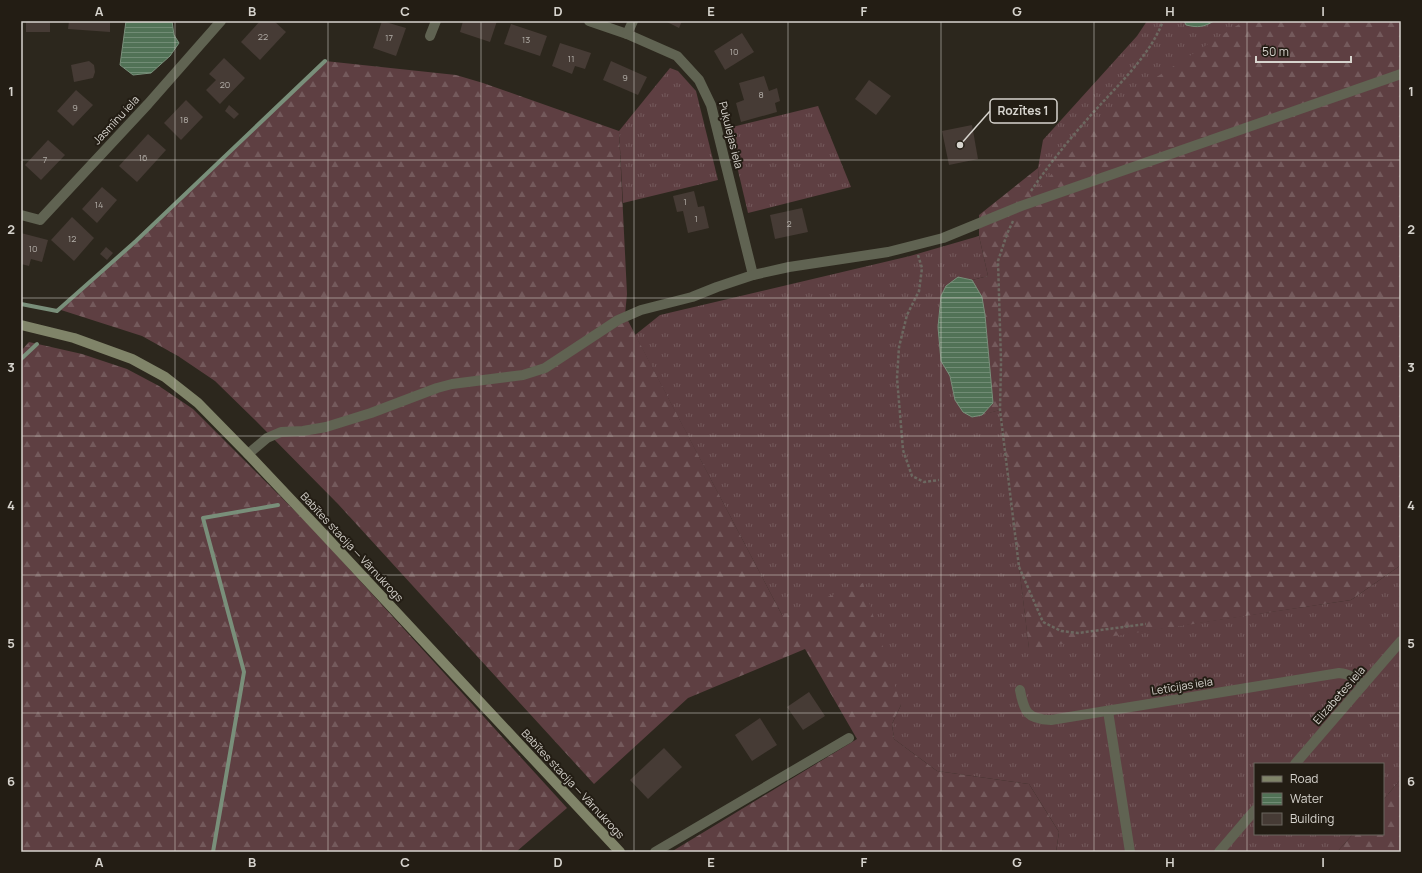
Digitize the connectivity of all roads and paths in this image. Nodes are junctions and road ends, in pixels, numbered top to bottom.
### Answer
1 (221, 21) edge
2 (436, 21) edge
3 (589, 21) edge
4 (632, 21) edge
5 (1163, 21) edge
6 (627, 34) junction
7 (430, 36) dead end
8 (1401, 74) edge
9 (1021, 206) junction
10 (21, 215) edge
11 (916, 245) junction
12 (753, 276) junction
13 (21, 325) edge
14 (248, 454) junction
15 (938, 480) dead end
16 (1146, 624) dead end
17 (1401, 641) edge
18 (1363, 685) junction
19 (1020, 690) dead end
20 (1108, 711) junction
21 (849, 738) dead end
22 (1296, 763) edge
23 (1254, 811) edge
24 (620, 852) edge
25 (655, 852) edge
26 (1130, 852) edge
27 (1219, 852) edge

1 - 10 street, Jasmīnu iela
2 - 7 street
3 - 6 street, Puķulejas iela
4 - 6 street
5 - 9 path
6 - 12 street, Puķulejas iela
8 - 9 street
9 - 11 street
9 - 16 path
11 - 12 street
11 - 15 path
12 - 14 street
13 - 14 main road, Babītes stacija — Vārnukrogs
14 - 24 main road, Babītes stacija — Vārnukrogs
17 - 18 street, Elizabetes iela
18 - 20 street, Letīcijas iela
18 - 22 street, Elizabetes iela
19 - 20 street, Letīcijas iela
20 - 26 street
21 - 25 street
23 - 27 street

